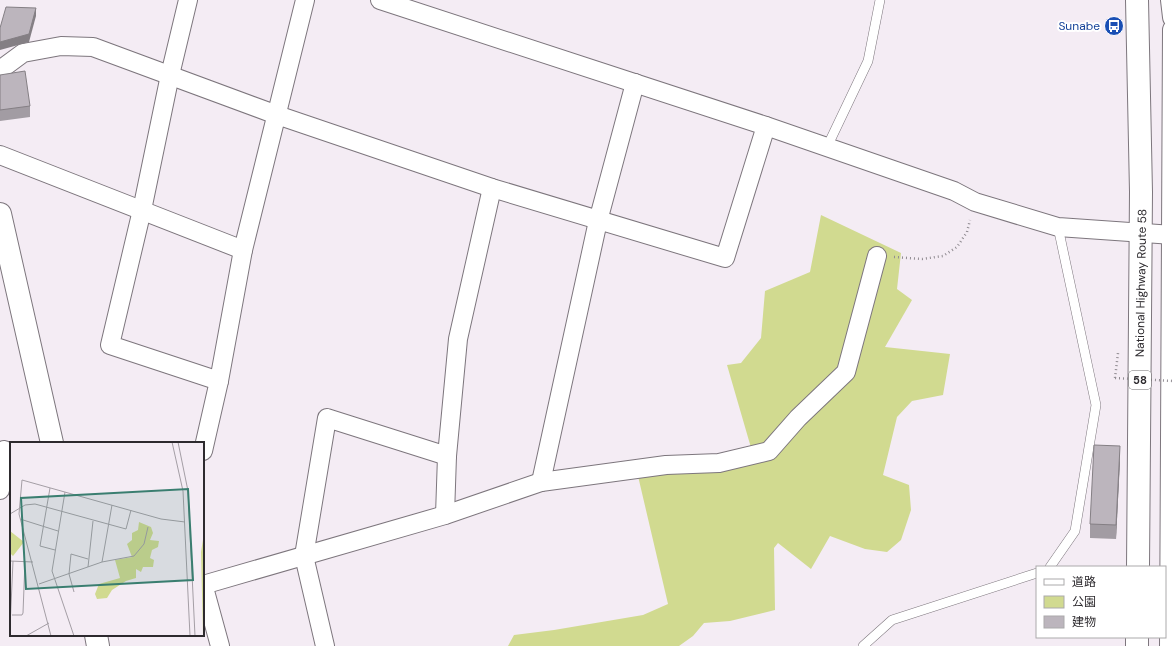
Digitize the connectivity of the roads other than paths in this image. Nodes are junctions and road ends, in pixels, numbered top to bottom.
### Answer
1 (188, 0) edge
2 (305, 0) edge
3 (380, 0) edge
4 (880, 0) edge
5 (1137, 0) edge
6 (1172, 0) edge
7 (1174, 18) edge
8 (1174, 30) edge
9 (0, 70) edge
10 (170, 75) junction
11 (635, 83) junction
12 (277, 115) junction
13 (766, 126) junction
14 (828, 148) junction
15 (0, 155) edge
16 (492, 188) junction
17 (142, 210) junction
18 (0, 214) edge
19 (598, 221) junction
20 (1058, 227) junction
21 (1141, 232) junction
22 (1173, 235) junction
23 (242, 250) junction
24 (877, 256) road end
25 (219, 381) junction
26 (52, 442) edge
27 (204, 447) edge
28 (5, 450) edge
29 (447, 456) junction
30 (541, 482) junction
31 (0, 490) edge
32 (445, 514) junction
33 (304, 556) junction
34 (1051, 566) edge
35 (1138, 566) edge
36 (1036, 573) edge
37 (204, 585) edge
38 (204, 589) edge
39 (96, 636) edge
40 (98, 646) edge
41 (220, 646) edge
42 (325, 646) edge
43 (863, 646) edge
44 (1171, 646) edge

1 - 10 street
2 - 12 street
3 - 11 street
4 - 14 lane
5 - 21 main road, National Highway Route 58 / 58
6 - 7 main road
8 - 22 main road
9 - 10 street
10 - 12 street
10 - 17 street
11 - 13 street
11 - 19 street
12 - 16 street
12 - 23 street
13 - 14 street
13 - 19 street
14 - 20 street
15 - 17 street
16 - 19 street
16 - 29 street
17 - 23 street
17 - 25 street
18 - 26 main road
19 - 30 street
20 - 21 street
20 - 34 lane
21 - 22 street
21 - 35 main road, National Highway Route 58 / 58
22 - 44 main road
23 - 25 street
24 - 30 street
25 - 27 street
28 - 31 street
29 - 32 street
29 - 33 street
30 - 32 street
32 - 33 street
33 - 37 street
33 - 42 street
36 - 43 lane
38 - 41 street
39 - 40 main road

